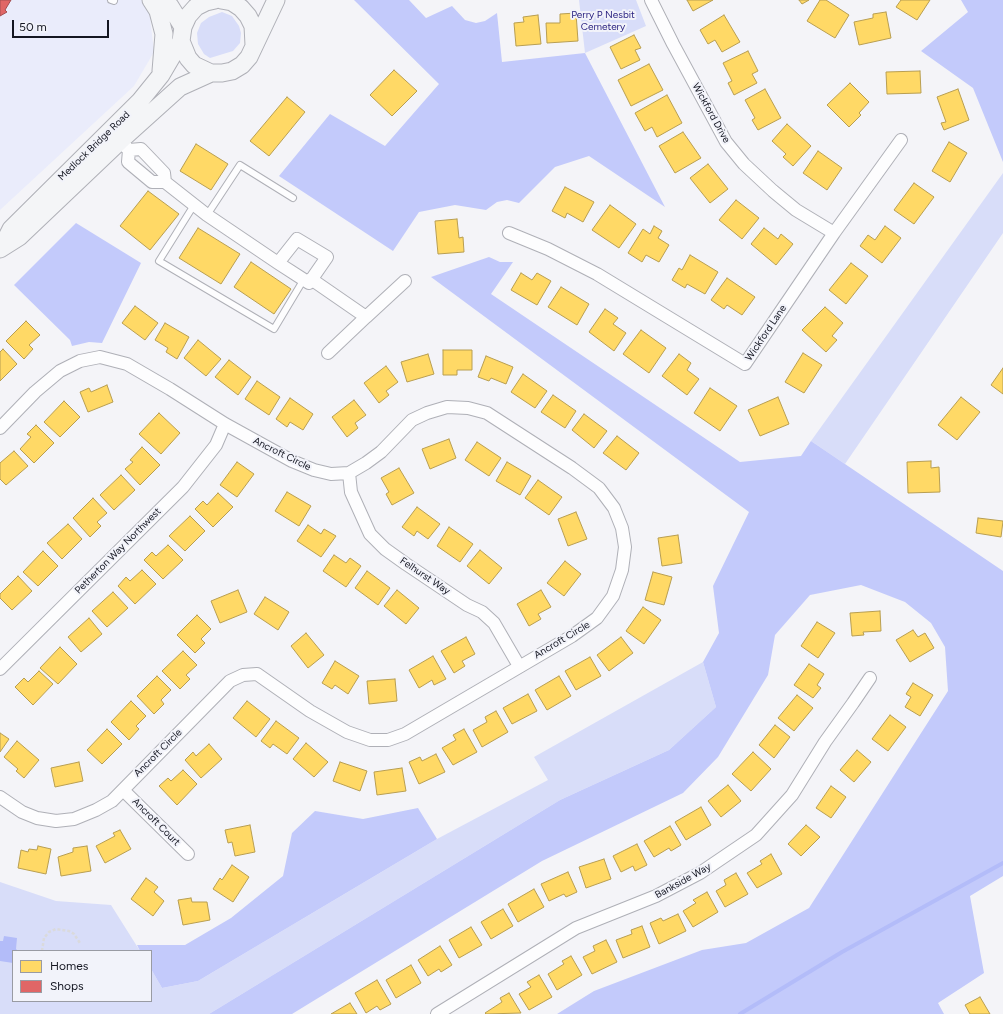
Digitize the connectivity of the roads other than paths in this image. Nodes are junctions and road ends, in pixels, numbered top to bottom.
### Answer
1 (151, 0) edge
2 (163, 0) edge
3 (211, 0) edge
4 (276, 0) edge
5 (651, 0) edge
6 (182, 34) junction
7 (253, 48) junction
8 (211, 73) junction
9 (161, 75) junction
10 (901, 140) dead end
11 (120, 141) junction
12 (165, 182) junction
13 (293, 198) dead end
14 (194, 205) junction
15 (207, 215) junction
16 (509, 233) dead end
17 (834, 233) junction
18 (1, 248) edge
19 (278, 263) junction
20 (307, 279) junction
21 (405, 280) dead end
22 (366, 317) junction
23 (328, 353) dead end
24 (225, 424) junction
25 (0, 428) edge
26 (349, 473) junction
27 (519, 666) junction
28 (0, 669) edge
29 (870, 678) dead end
30 (123, 790) junction
31 (0, 797) edge
32 (188, 854) dead end
33 (436, 1014) edge

1 - 9 main road
2 - 6 main road
3 - 6 main road, Medlock Bridge Road
3 - 7 main road, Medlock Bridge Road
4 - 7 main road, Medlock Bridge Road
5 - 17 street, Wickford Drive
6 - 8 main road
6 - 9 main road, Medlock Bridge Road
7 - 8 main road, Medlock Bridge Road
8 - 11 main road, Medlock Bridge Road
9 - 11 main road, Medlock Bridge Road
10 - 17 street, Wickford Lane
11 - 12 street
11 - 12 street
11 - 18 main road, Medlock Bridge Road
12 - 14 street
13 - 15 lane
14 - 15 street
14 - 20 lane
15 - 19 street
16 - 17 street, Wickford Lane
19 - 20 street
19 - 20 street
20 - 22 street
21 - 22 street
22 - 23 street
24 - 25 street, Ancroft Circle
24 - 26 street, Ancroft Circle
24 - 28 street, Petherton Way Northwest
26 - 27 street, Felhurst Way
26 - 27 street, Ancroft Circle
27 - 30 street, Ancroft Circle
29 - 33 street, Bankside Way
30 - 31 street, Ancroft Circle
30 - 32 street, Ancroft Court

